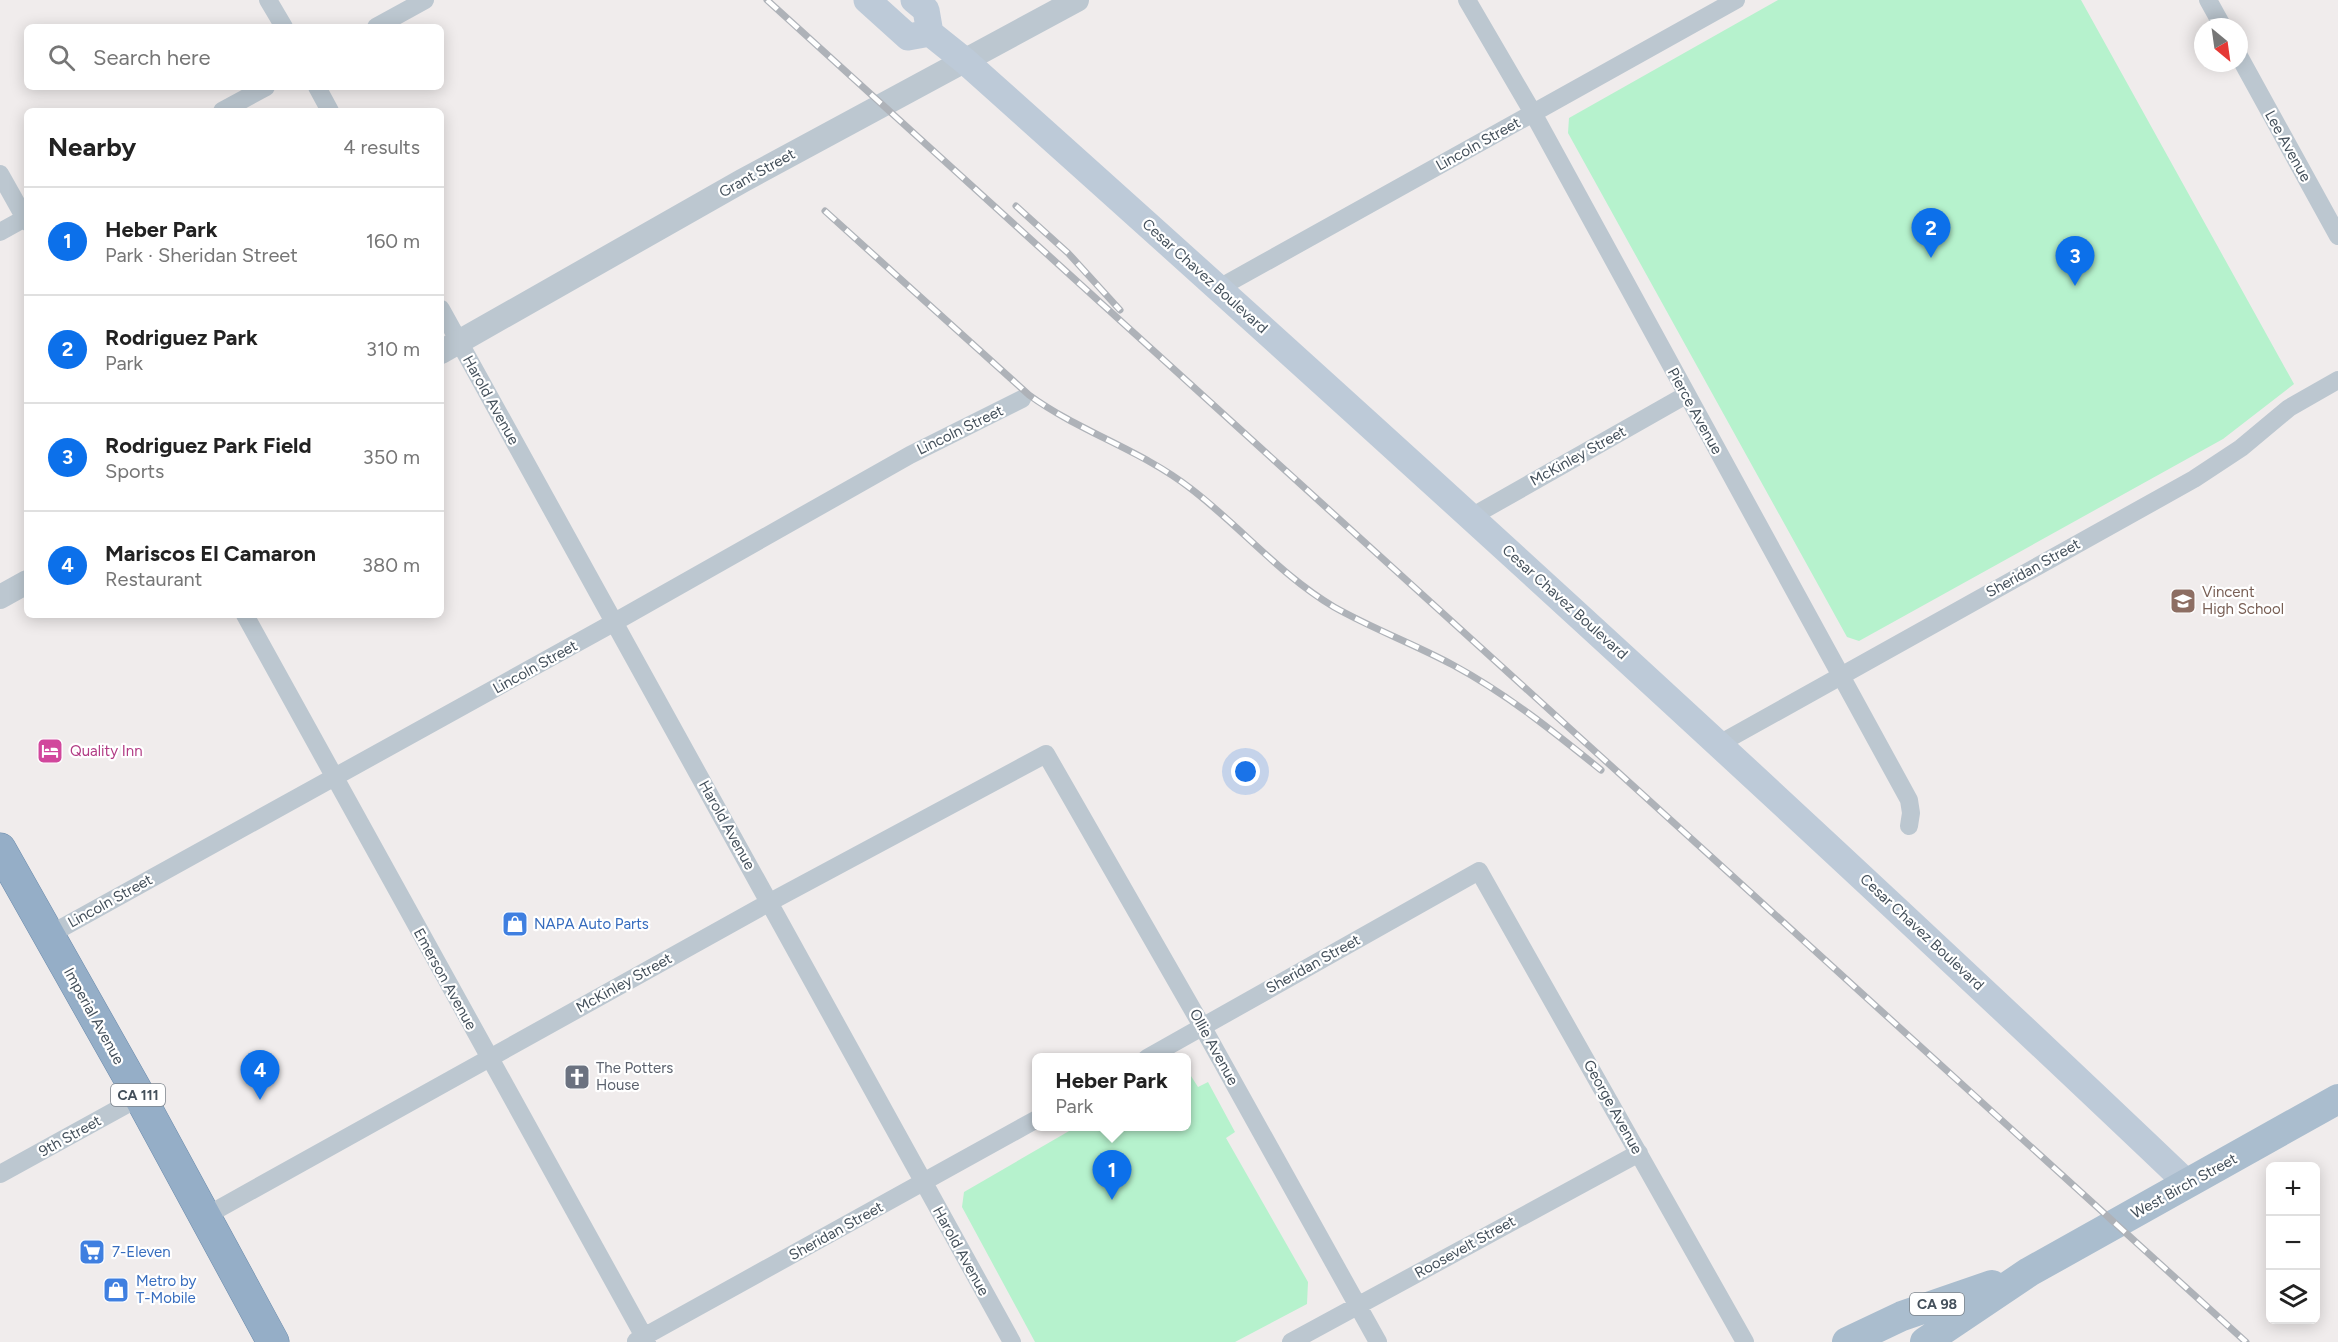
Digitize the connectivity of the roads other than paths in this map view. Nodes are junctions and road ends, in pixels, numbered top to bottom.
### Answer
1 (268, 0) edge
2 (425, 0) edge
3 (867, 0) edge
4 (914, 0) edge
5 (1077, 0) edge
6 (1467, 0) edge
7 (1736, 0) edge
8 (2208, 0) edge
9 (2218, 18) edge
10 (282, 24) edge
11 (381, 24) edge
12 (930, 33) junction
13 (965, 61) junction
14 (2248, 72) edge
15 (260, 90) edge
16 (319, 90) edge
17 (228, 108) edge
18 (328, 108) edge
19 (1533, 113) junction
20 (0, 174) edge
21 (24, 216) edge
22 (24, 220) edge
23 (0, 232) edge
24 (2338, 236) edge
25 (1219, 288) junction
26 (444, 322) edge
27 (450, 347) edge
28 (2338, 380) edge
29 (1686, 395) junction
30 (1022, 399) dead end
31 (1471, 517) junction
32 (24, 584) edge
33 (0, 597) edge
34 (247, 618) edge
35 (613, 623) junction
36 (1842, 675) junction
37 (1719, 744) junction
38 (1046, 754) joint
39 (335, 778) junction
40 (1909, 826) dead end
41 (0, 849) edge
42 (1479, 871) joint
43 (770, 902) junction
44 (49, 935) junction
45 (1202, 1026) junction
46 (1156, 1053) edge
47 (488, 1058) junction
48 (140, 1097) junction
49 (2338, 1099) edge
50 (1032, 1122) edge
51 (1639, 1153) junction
52 (0, 1174) edge
53 (923, 1183) junction
54 (2188, 1184) junction
55 (204, 1217) junction
56 (2029, 1272) junction
57 (1357, 1306) junction
58 (642, 1340) edge
59 (273, 1342) edge
60 (1012, 1342) edge
61 (1291, 1342) edge
62 (1378, 1342) edge
63 (1745, 1342) edge
64 (1847, 1342) edge
65 (1925, 1342) edge

1 - 10 street
2 - 11 street
3 - 12 main road
4 - 12 main road
5 - 13 street, Grant Street
6 - 19 street, Pierce Avenue
7 - 19 street, Lincoln Street
8 - 9 street
12 - 13 main road, Cesar Chavez Boulevard
13 - 25 main road, Cesar Chavez Boulevard
13 - 27 street, Grant Street
14 - 24 street, Lee Avenue
15 - 17 street
16 - 18 street
19 - 25 street, Lincoln Street
19 - 29 street, Pierce Avenue
20 - 21 street
22 - 23 street
25 - 31 main road, Cesar Chavez Boulevard
26 - 27 street, Harold Avenue
27 - 35 street, Harold Avenue
28 - 36 street, Sheridan Street
29 - 31 street, McKinley Street
29 - 36 street, Pierce Avenue
30 - 35 street, Lincoln Street
31 - 37 main road, Cesar Chavez Boulevard
32 - 33 street
34 - 39 street, Emerson Avenue
35 - 39 street, Lincoln Street
35 - 43 street, Harold Avenue
36 - 37 street, Sheridan Street
36 - 40 street, Pierce Avenue
37 - 54 main road, Cesar Chavez Boulevard
38 - 43 street, McKinley Street
38 - 45 street, Ollie Avenue
39 - 44 street, Lincoln Street
39 - 47 street, Emerson Avenue
41 - 44 highway, Imperial Avenue / CA 111
42 - 45 street, Sheridan Street
42 - 51 street, George Avenue
43 - 47 street, McKinley Street
43 - 53 street, Harold Avenue
44 - 48 highway, Imperial Avenue / CA 111
45 - 46 street, Sheridan Street
45 - 57 street, Ollie Avenue
47 - 55 street, McKinley Street
47 - 58 street, Emerson Avenue
48 - 52 street, 9th Street
48 - 55 highway, Imperial Avenue / CA 111
49 - 54 main road, West Birch Street / CA 98
50 - 53 street, Sheridan Street
51 - 57 street, Roosevelt Street
51 - 63 street, George Avenue
53 - 58 street, Sheridan Street
53 - 60 street, Harold Avenue
54 - 56 main road, West Birch Street / CA 98
55 - 59 highway, Imperial Avenue / CA 111
56 - 64 main road, West Birch Street / CA 98
56 - 65 main road, West Birch Street / CA 98
57 - 61 street, Roosevelt Street
57 - 62 street, Ollie Avenue

